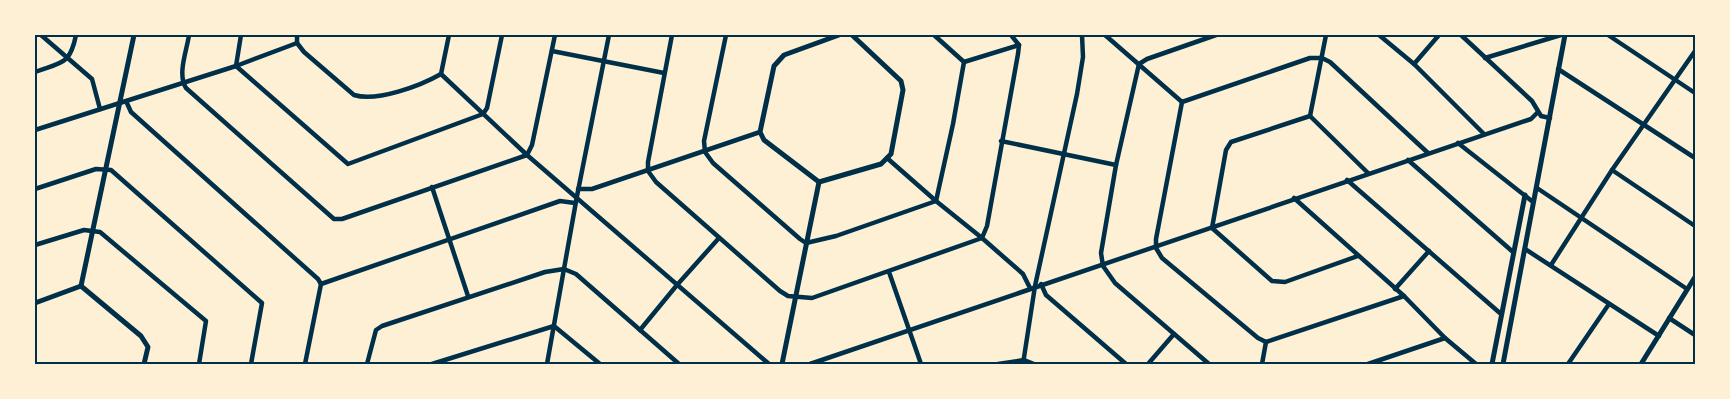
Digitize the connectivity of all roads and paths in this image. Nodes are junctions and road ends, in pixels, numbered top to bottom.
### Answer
1 (41, 35) edge
2 (76, 35) edge
3 (134, 35) edge
4 (189, 35) edge
5 (242, 35) edge
6 (297, 35) edge
7 (449, 35) edge
8 (502, 35) edge
9 (555, 35) edge
10 (609, 35) edge
11 (672, 35) edge
12 (726, 35) edge
13 (839, 35) edge
14 (852, 35) edge
15 (934, 35) edge
16 (1011, 35) edge
17 (1082, 35) edge
18 (1105, 35) edge
19 (1216, 35) edge
20 (1326, 35) edge
21 (1379, 35) edge
22 (1439, 35) edge
23 (1461, 35) edge
24 (1561, 35) edge
25 (1565, 35) edge
26 (1608, 35) edge
27 (297, 43) junction
28 (1019, 45) junction
29 (1695, 50) edge
30 (552, 51) junction
31 (68, 58) junction
32 (1322, 58) junction
33 (1485, 58) junction
34 (606, 62) junction
35 (964, 62) junction
36 (1139, 64) junction
37 (1414, 64) junction
38 (236, 66) junction
39 (1558, 69) junction
40 (35, 72) edge
41 (664, 73) junction
42 (441, 74) junction
43 (1675, 80) junction
44 (182, 82) junction
45 (1695, 93) edge
46 (123, 101) junction
47 (1182, 102) junction
48 (100, 109) junction
49 (1537, 113) junction
50 (483, 114) junction
51 (1310, 116) junction
52 (1550, 118) junction
53 (1643, 126) junction
54 (35, 130) edge
55 (760, 132) junction
56 (1484, 134) junction
57 (1001, 141) junction
58 (1458, 143) junction
59 (704, 152) junction
60 (1428, 153) junction
61 (527, 154) junction
62 (1064, 154) junction
63 (887, 158) junction
64 (1695, 158) edge
65 (1408, 160) junction
66 (1116, 165) junction
67 (104, 168) junction
68 (1612, 170) junction
69 (648, 171) junction
70 (1368, 173) junction
71 (1347, 180) junction
72 (819, 182) junction
73 (432, 187) junction
74 (1536, 188) junction
75 (35, 189) edge
76 (578, 189) junction
77 (1525, 195) junction
78 (576, 196) junction
79 (1294, 198) junction
80 (936, 202) junction
81 (1534, 202) junction
82 (575, 203) junction
83 (1581, 218) junction
84 (1695, 226) edge
85 (1212, 228) junction
86 (93, 229) junction
87 (719, 238) junction
88 (982, 238) junction
89 (448, 239) junction
90 (806, 243) junction
91 (35, 245) edge
92 (1156, 248) junction
93 (1525, 249) junction
94 (1429, 251) junction
95 (1513, 252) junction
96 (1358, 256) junction
97 (1551, 265) junction
98 (1103, 266) junction
99 (564, 269) junction
100 (889, 272) junction
101 (1695, 277) edge
102 (322, 284) junction
103 (677, 285) junction
104 (1038, 285) junction
105 (80, 286) junction
106 (1030, 288) junction
107 (1395, 288) junction
108 (1687, 289) junction
109 (468, 296) junction
110 (1404, 296) junction
111 (796, 297) junction
112 (35, 303) edge
113 (1609, 304) junction
114 (1501, 314) junction
115 (1669, 318) junction
116 (554, 326) junction
117 (640, 330) junction
118 (908, 330) junction
119 (1174, 334) junction
120 (1695, 335) edge
121 (1659, 336) junction
122 (1445, 338) junction
123 (1266, 342) junction
124 (1024, 362) edge
125 (144, 364) edge
126 (198, 364) edge
127 (251, 364) edge
128 (306, 364) edge
129 (368, 364) edge
130 (432, 364) edge
131 (547, 364) edge
132 (600, 364) edge
133 (679, 364) edge
134 (769, 364) edge
135 (782, 364) edge
136 (810, 364) edge
137 (921, 364) edge
138 (998, 364) edge
139 (1034, 364) edge
140 (1126, 364) edge
141 (1148, 364) edge
142 (1209, 364) edge
143 (1262, 364) edge
144 (1368, 364) edge
145 (1476, 364) edge
146 (1492, 364) edge
147 (1503, 364) edge
148 (1568, 364) edge
149 (1641, 364) edge

1 - 31 street
2 - 31 street
3 - 46 street
4 - 44 street
5 - 38 street
6 - 27 street
7 - 42 street
8 - 50 street
9 - 30 street
10 - 34 street
11 - 41 street
12 - 59 street
13 - 55 street
14 - 63 street
15 - 35 street
16 - 28 street
17 - 62 street
18 - 36 street
19 - 36 street
20 - 32 street
21 - 37 street
22 - 37 street
23 - 33 street
24 - 33 street
25 - 39 street
26 - 43 street
27 - 38 street
27 - 42 street
28 - 35 street
28 - 57 street
29 - 43 street
30 - 34 street
30 - 61 street
31 - 40 street
31 - 48 street
32 - 47 street
32 - 51 street
32 - 60 street
33 - 49 street
34 - 41 street
34 - 76 street
35 - 80 street
36 - 47 street
36 - 66 street
37 - 56 street
38 - 44 street
38 - 50 street
39 - 52 street
39 - 53 street
41 - 69 street
42 - 50 street
43 - 45 street
43 - 53 street
44 - 46 street
44 - 73 street
46 - 48 street
46 - 67 street
46 - 102 street
47 - 92 street
48 - 54 street
49 - 52 street
49 - 56 street
50 - 61 street
51 - 70 street
51 - 85 street
52 - 74 street
53 - 64 street
53 - 68 street
55 - 59 street
55 - 72 street
56 - 58 street
57 - 62 street
57 - 88 street
58 - 60 street
58 - 77 street
59 - 69 street
59 - 90 street
60 - 65 street
61 - 73 street
61 - 78 street
62 - 66 street
62 - 104 street
63 - 72 street
63 - 80 street
65 - 70 street
65 - 95 street
66 - 98 street
67 - 75 street
67 - 86 street
67 - 127 street
68 - 83 street
68 - 84 street
69 - 76 street
69 - 87 street
70 - 71 street
71 - 79 street
71 - 94 street
72 - 90 street
73 - 89 street
74 - 81 street
74 - 83 street
76 - 78 street
77 - 81 street
77 - 95 street
78 - 82 street
78 - 103 street
79 - 85 street
79 - 96 street
80 - 88 street
80 - 90 street
81 - 93 street
82 - 89 street
82 - 99 street
83 - 97 street
83 - 108 street
85 - 92 street
85 - 96 street
86 - 91 street
86 - 105 street
86 - 126 street
87 - 103 street
87 - 111 street
88 - 100 street
88 - 106 street
89 - 102 street
89 - 109 street
90 - 111 street
92 - 98 street
92 - 123 street
93 - 97 street
93 - 147 street
94 - 107 street
94 - 114 street
95 - 114 street
96 - 107 street
97 - 113 street
98 - 104 street
98 - 119 street
99 - 109 street
99 - 116 street
99 - 117 street
100 - 111 street
100 - 118 street
101 - 108 street
102 - 128 street
103 - 117 street
103 - 134 street
104 - 106 street
104 - 124 street
104 - 140 street
105 - 112 street
105 - 125 street
106 - 118 street
107 - 110 street
108 - 115 street
109 - 129 street
110 - 122 street
110 - 123 street
111 - 135 street
113 - 121 street
113 - 148 street
114 - 146 street
115 - 120 street
115 - 121 street
116 - 130 street
116 - 131 street
116 - 132 street
117 - 133 street
118 - 136 street
118 - 137 street
119 - 141 street
119 - 142 street
121 - 149 street
122 - 144 street
122 - 145 street
123 - 143 street
124 - 138 street
124 - 139 street

